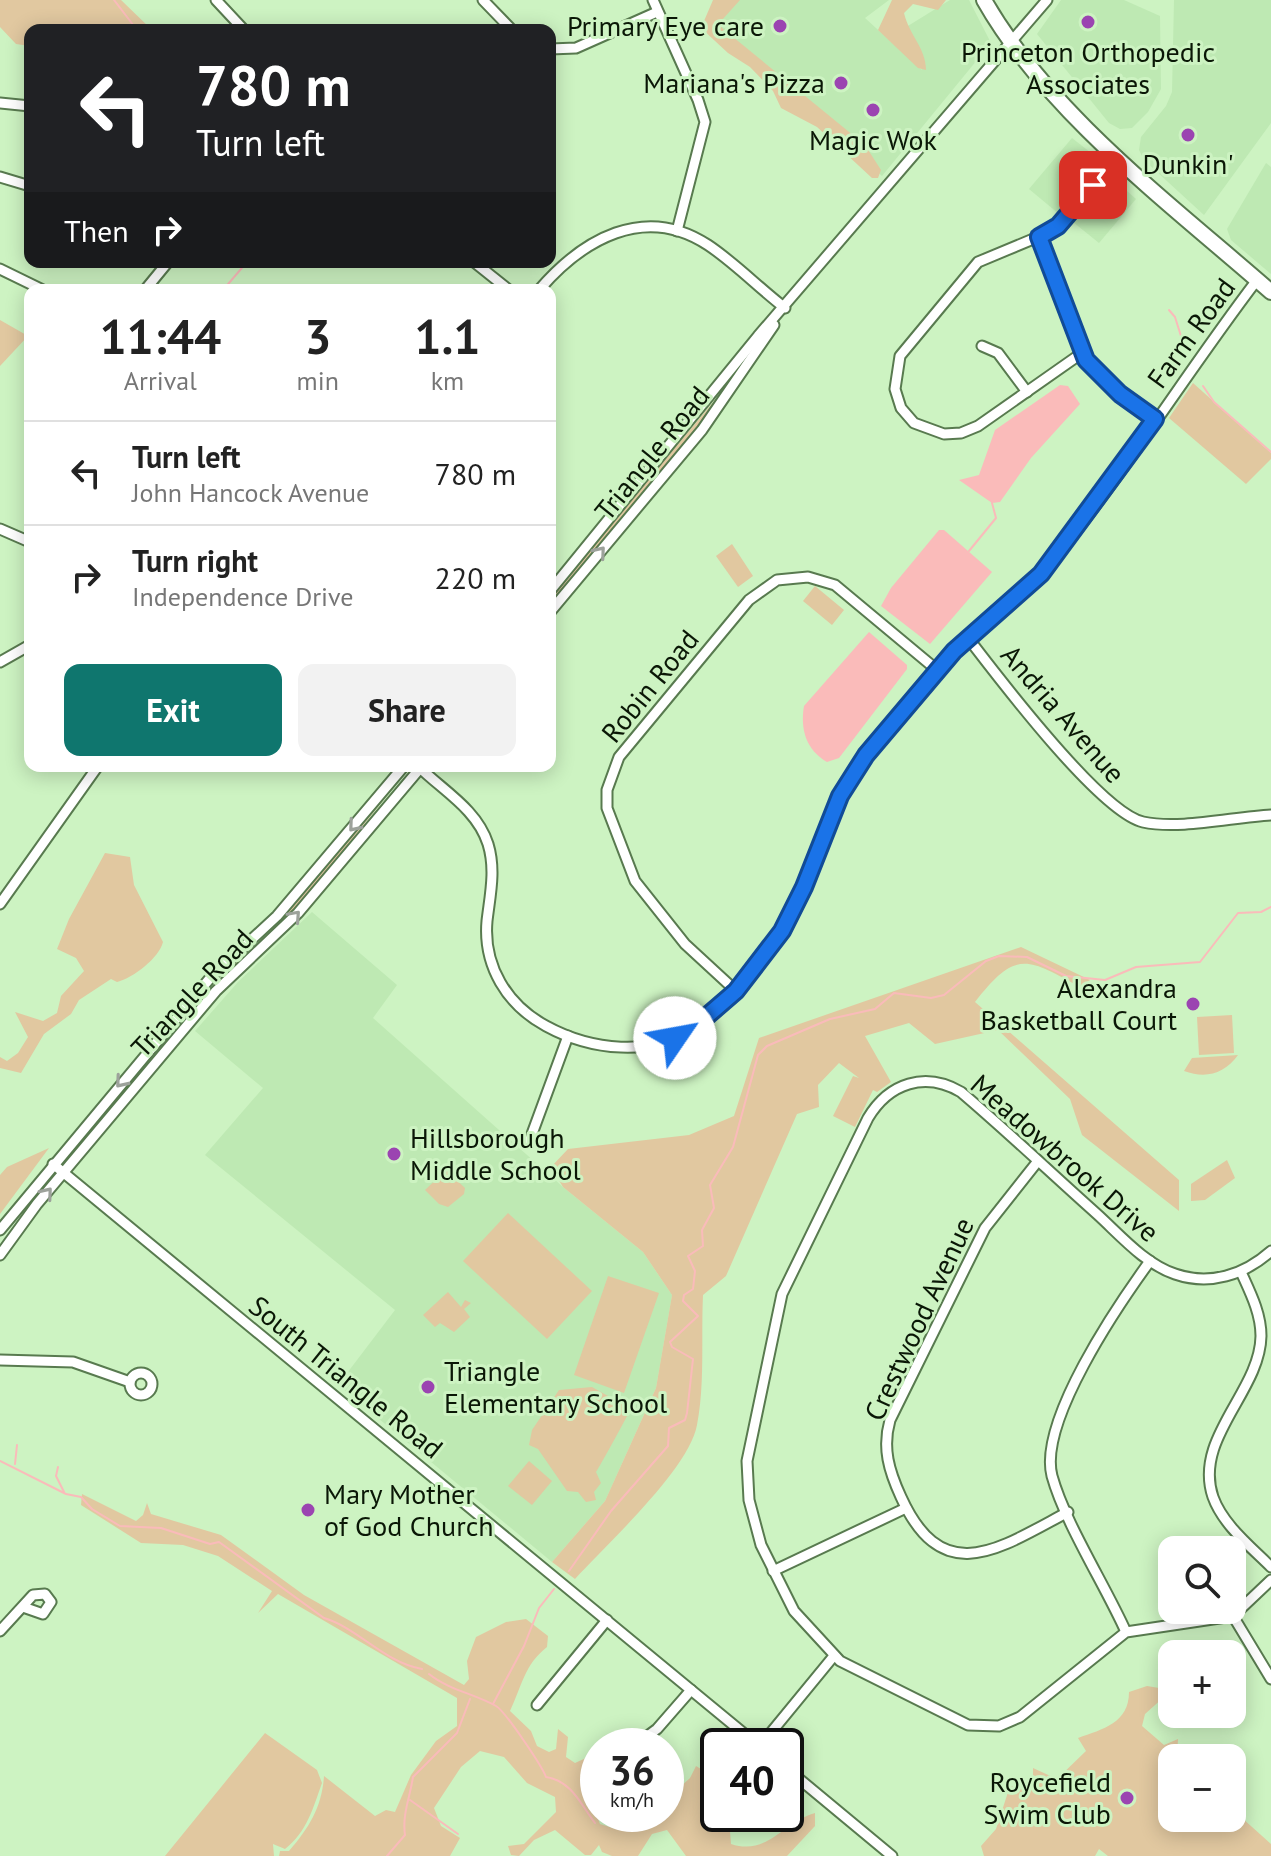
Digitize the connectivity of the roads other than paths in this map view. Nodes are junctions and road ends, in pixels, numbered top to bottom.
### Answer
1 (216, 0) edge
2 (483, 0) edge
3 (653, 0) edge
4 (987, 0) edge
5 (1047, 0) edge
6 (657, 12) junction
7 (238, 24) edge
8 (506, 24) edge
9 (1011, 45) junction
10 (556, 49) edge
11 (0, 103) edge
12 (24, 105) edge
13 (1118, 156) junction
14 (0, 177) edge
15 (24, 184) edge
16 (677, 231) junction
17 (1039, 237) junction
18 (163, 268) edge
19 (482, 268) edge
20 (0, 269) edge
21 (1257, 280) junction
22 (31, 284) edge
23 (150, 284) edge
24 (502, 284) edge
25 (544, 284) edge
26 (1271, 292) edge
27 (782, 312) junction
28 (982, 346) dead end
29 (1082, 353) junction
30 (1027, 392) junction
31 (1155, 419) junction
32 (0, 529) edge
33 (24, 539) edge
34 (556, 584) edge
35 (556, 605) edge
36 (968, 638) junction
37 (24, 648) edge
38 (0, 662) edge
39 (937, 670) junction
40 (94, 772) edge
41 (399, 772) edge
42 (416, 772) edge
43 (425, 772) edge
44 (1271, 815) edge
45 (0, 904) edge
46 (736, 991) junction
47 (568, 1036) junction
48 (529, 1142) dead end
49 (1038, 1161) junction
50 (53, 1164) junction
51 (64, 1172) junction
52 (0, 1230) edge
53 (1271, 1251) edge
54 (0, 1255) edge
55 (1150, 1261) junction
56 (1241, 1272) junction
57 (3, 1357) edge
58 (130, 1382) dead end
59 (906, 1508) junction
60 (1068, 1512) junction
61 (1271, 1567) edge
62 (773, 1571) junction
63 (1271, 1580) edge
64 (1246, 1604) edge
65 (23, 1607) dead end
66 (607, 1620) junction
67 (1180, 1624) edge
68 (1238, 1624) edge
69 (0, 1631) edge
70 (1126, 1632) junction
71 (833, 1657) junction
72 (1271, 1679) edge
73 (691, 1690) junction
74 (537, 1705) dead end
75 (658, 1728) edge
76 (738, 1728) edge
77 (775, 1728) edge
78 (804, 1783) edge
79 (892, 1856) edge

1 - 7 street
2 - 8 street
3 - 6 street
4 - 9 highway
5 - 9 street, Triangle Road
6 - 10 street
6 - 16 street
9 - 13 highway
9 - 27 street, Triangle Road
11 - 12 street
13 - 17 street
13 - 21 highway
14 - 15 street
16 - 25 street
16 - 27 street
17 - 29 street
17 - 30 street
18 - 23 street
19 - 24 street
20 - 22 street
21 - 26 highway
21 - 31 street, Farm Road
27 - 34 street, Triangle Road
35 -> 27 street, Triangle Road
28 - 30 street
29 - 30 street
29 - 31 street
31 - 36 street, Farm Road
32 - 33 street
36 - 39 street, Farm Road
36 - 44 street, Andria Avenue
37 - 38 street
39 - 46 street, Farm Road
39 - 46 street, Robin Road
40 - 45 street
41 -> 50 street, Triangle Road
51 -> 42 street, Triangle Road
43 - 47 street, Farm Road
46 - 47 street, Farm Road
47 - 48 street
49 - 55 street, Meadowbrook Drive
49 - 59 street, Crestwood Avenue
49 - 62 street, Meadowbrook Drive
50 - 51 street, South Triangle Road
50 - 52 street, Triangle Road
54 -> 51 street, Triangle Road
51 - 66 street, South Triangle Road
53 - 56 street, Meadowbrook Drive
55 - 56 street, Meadowbrook Drive
55 - 60 street
56 - 61 street
57 - 58 street
59 - 60 street, Crestwood Avenue
59 - 62 street
60 - 70 street
62 - 71 street, Meadowbrook Drive
63 - 64 street
65 - 69 street
66 - 73 street, South Triangle Road
66 - 74 street
67 - 70 street
68 - 72 street
70 - 71 street, Meadowbrook Drive
71 - 77 street
73 - 75 street
73 - 76 street, South Triangle Road
78 - 79 street

